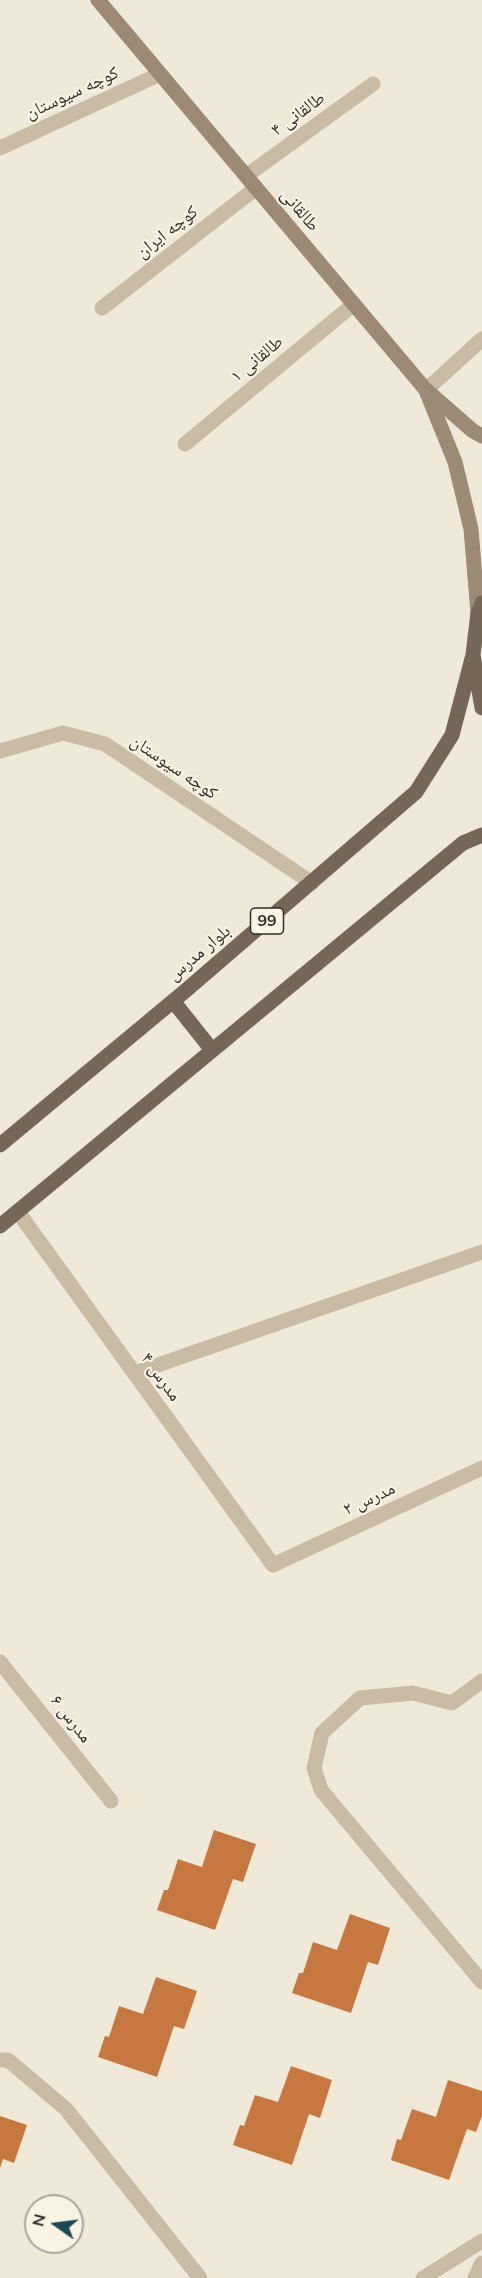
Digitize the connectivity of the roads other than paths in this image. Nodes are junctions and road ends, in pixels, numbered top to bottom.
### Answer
1 (98, 0) edge
2 (160, 74) junction
3 (373, 84) dead end
4 (0, 148) edge
5 (246, 176) junction
6 (256, 188) junction
7 (354, 304) junction
8 (102, 308) dead end
9 (482, 339) edge
10 (426, 390) junction
11 (482, 436) edge
12 (185, 444) dead end
13 (480, 608) edge
14 (473, 655) junction
15 (482, 708) edge
16 (0, 750) edge
17 (482, 836) edge
18 (312, 883) junction
19 (173, 1001) junction
20 (212, 1050) junction
21 (0, 1144) edge
22 (18, 1212) junction
23 (0, 1226) edge
24 (482, 1251) edge
25 (135, 1373) junction
26 (482, 1468) edge
27 (273, 1565) joint
28 (0, 1662) edge
29 (482, 1682) edge
30 (111, 1801) dead end
31 (482, 1982) edge
32 (0, 2060) edge
33 (482, 2241) edge
34 (482, 2263) edge
35 (200, 2278) edge
36 (423, 2278) edge
37 (475, 2278) edge

1 - 2 main road, طالقانی
2 - 4 street, کوچه سیوستان
2 - 5 main road, طالقانی
3 - 5 street, طالقانی ۴
5 - 6 main road, طالقانی
6 - 7 main road, طالقانی
6 - 8 street, کوچه ایران
7 - 10 main road, طالقانی
7 - 12 street, طالقانی ۱
9 - 10 street
10 - 11 main road, طالقانی
10 - 13 main road
13 - 14 main road, 99
14 - 15 main road, 99
14 - 18 main road, بلوار مدرس / 99
16 - 18 street, کوچه سیوستان
17 - 20 main road
18 - 19 main road, بلوار مدرس / 99
19 - 20 main road
19 - 21 main road, بلوار مدرس / 99
20 - 22 main road
22 - 23 main road
22 - 25 street, مدرس ۴
24 - 25 street
25 - 27 street, مدرس ۴
26 - 27 street, مدرس ۲
28 - 30 street, مدرس ۶
29 - 31 street
32 - 35 street
33 - 36 street
34 - 37 street

